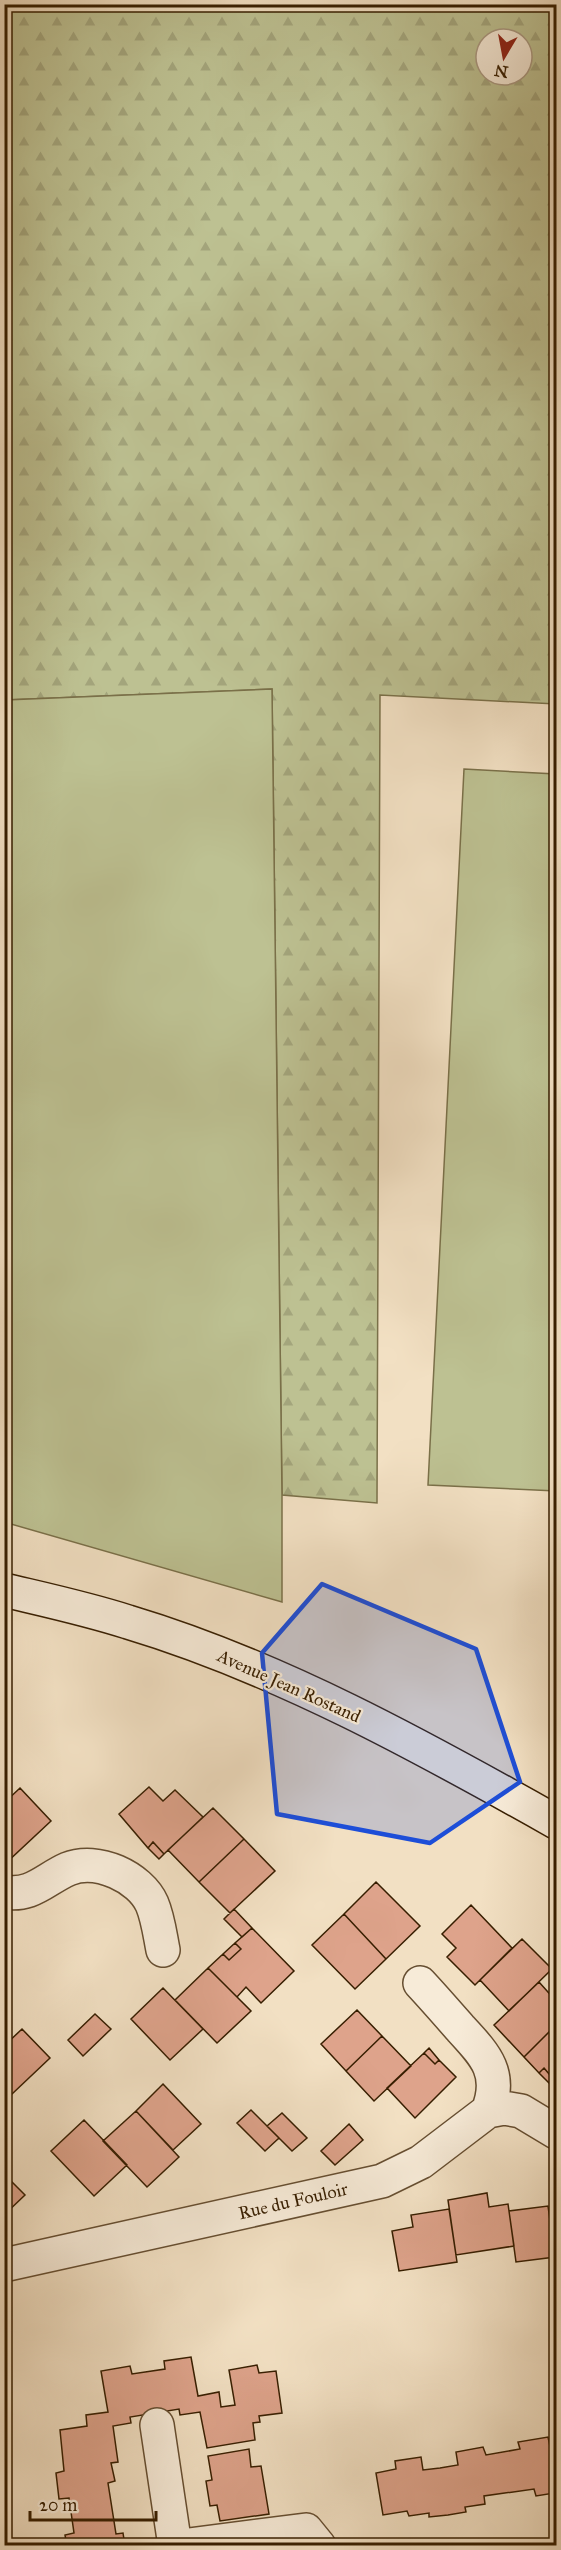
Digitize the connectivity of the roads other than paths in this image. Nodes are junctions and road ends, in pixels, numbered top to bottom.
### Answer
1 (4, 1590) edge
2 (556, 1822) edge
3 (4, 1892) edge
4 (163, 1950) dead end
5 (420, 1983) dead end
6 (488, 2110) junction
7 (556, 2132) edge
8 (4, 2265) edge
9 (157, 2425) dead end
10 (175, 2546) edge
11 (181, 2546) edge
12 (320, 2546) edge

1 - 2 street, Avenue Jean Rostand
3 - 4 street
5 - 6 street
6 - 7 street
6 - 8 street, Rue du Fouloir
9 - 10 street
11 - 12 street

